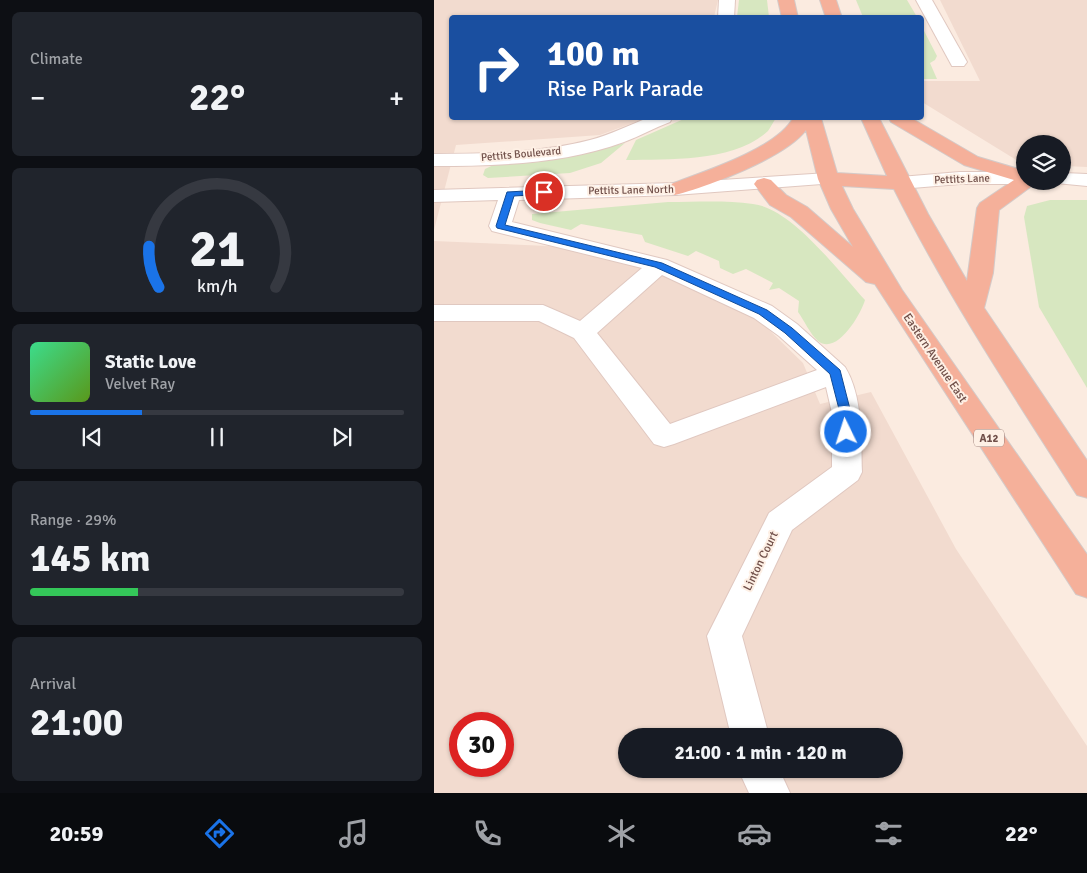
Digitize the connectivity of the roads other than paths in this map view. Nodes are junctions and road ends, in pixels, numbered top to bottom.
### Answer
1 (727, 0) edge
2 (786, 0) edge
3 (828, 0) edge
4 (924, 0) edge
5 (726, 15) edge
6 (789, 15) edge
7 (833, 15) edge
8 (958, 62) dead end
9 (658, 120) edge
10 (802, 120) edge
11 (813, 120) edge
12 (871, 120) edge
13 (901, 120) edge
14 (434, 160) edge
15 (460, 160) junction
16 (1016, 175) edge
17 (1016, 178) edge
18 (828, 179) junction
19 (1071, 179) edge
20 (1087, 180) edge
21 (900, 183) junction
22 (764, 184) junction
23 (1016, 185) edge
24 (675, 189) junction
25 (510, 193) junction
26 (444, 196) edge
27 (659, 265) junction
28 (890, 292) junction
29 (972, 308) junction
30 (434, 313) edge
31 (583, 332) junction
32 (836, 373) junction
33 (1087, 487) edge
34 (1087, 584) edge
35 (748, 728) edge
36 (762, 778) edge
37 (770, 793) edge

1 - 5 street
2 - 6 highway
3 - 7 highway
4 - 8 street
9 - 15 street, Pettits Boulevard
10 - 24 highway
11 - 18 highway, Eastern Avenue East / A12
12 - 21 highway
13 - 16 highway
14 - 15 street, Pettits Boulevard
15 - 26 street
17 - 21 street, Pettits Lane
18 - 21 highway
18 - 22 street, Pettits Lane North
18 - 28 highway, Eastern Avenue East / A12
19 - 20 street
21 - 29 highway
22 - 24 street, Pettits Lane North
22 - 28 highway
23 - 29 highway
24 - 25 street, Pettits Lane North
25 - 26 street, Pettits Lane North
25 - 27 street
27 - 31 street
27 - 32 street
28 - 34 highway, Eastern Avenue East / A12
29 - 33 highway
30 - 31 street
31 - 32 street
32 - 35 street, Linton Court
36 - 37 street

